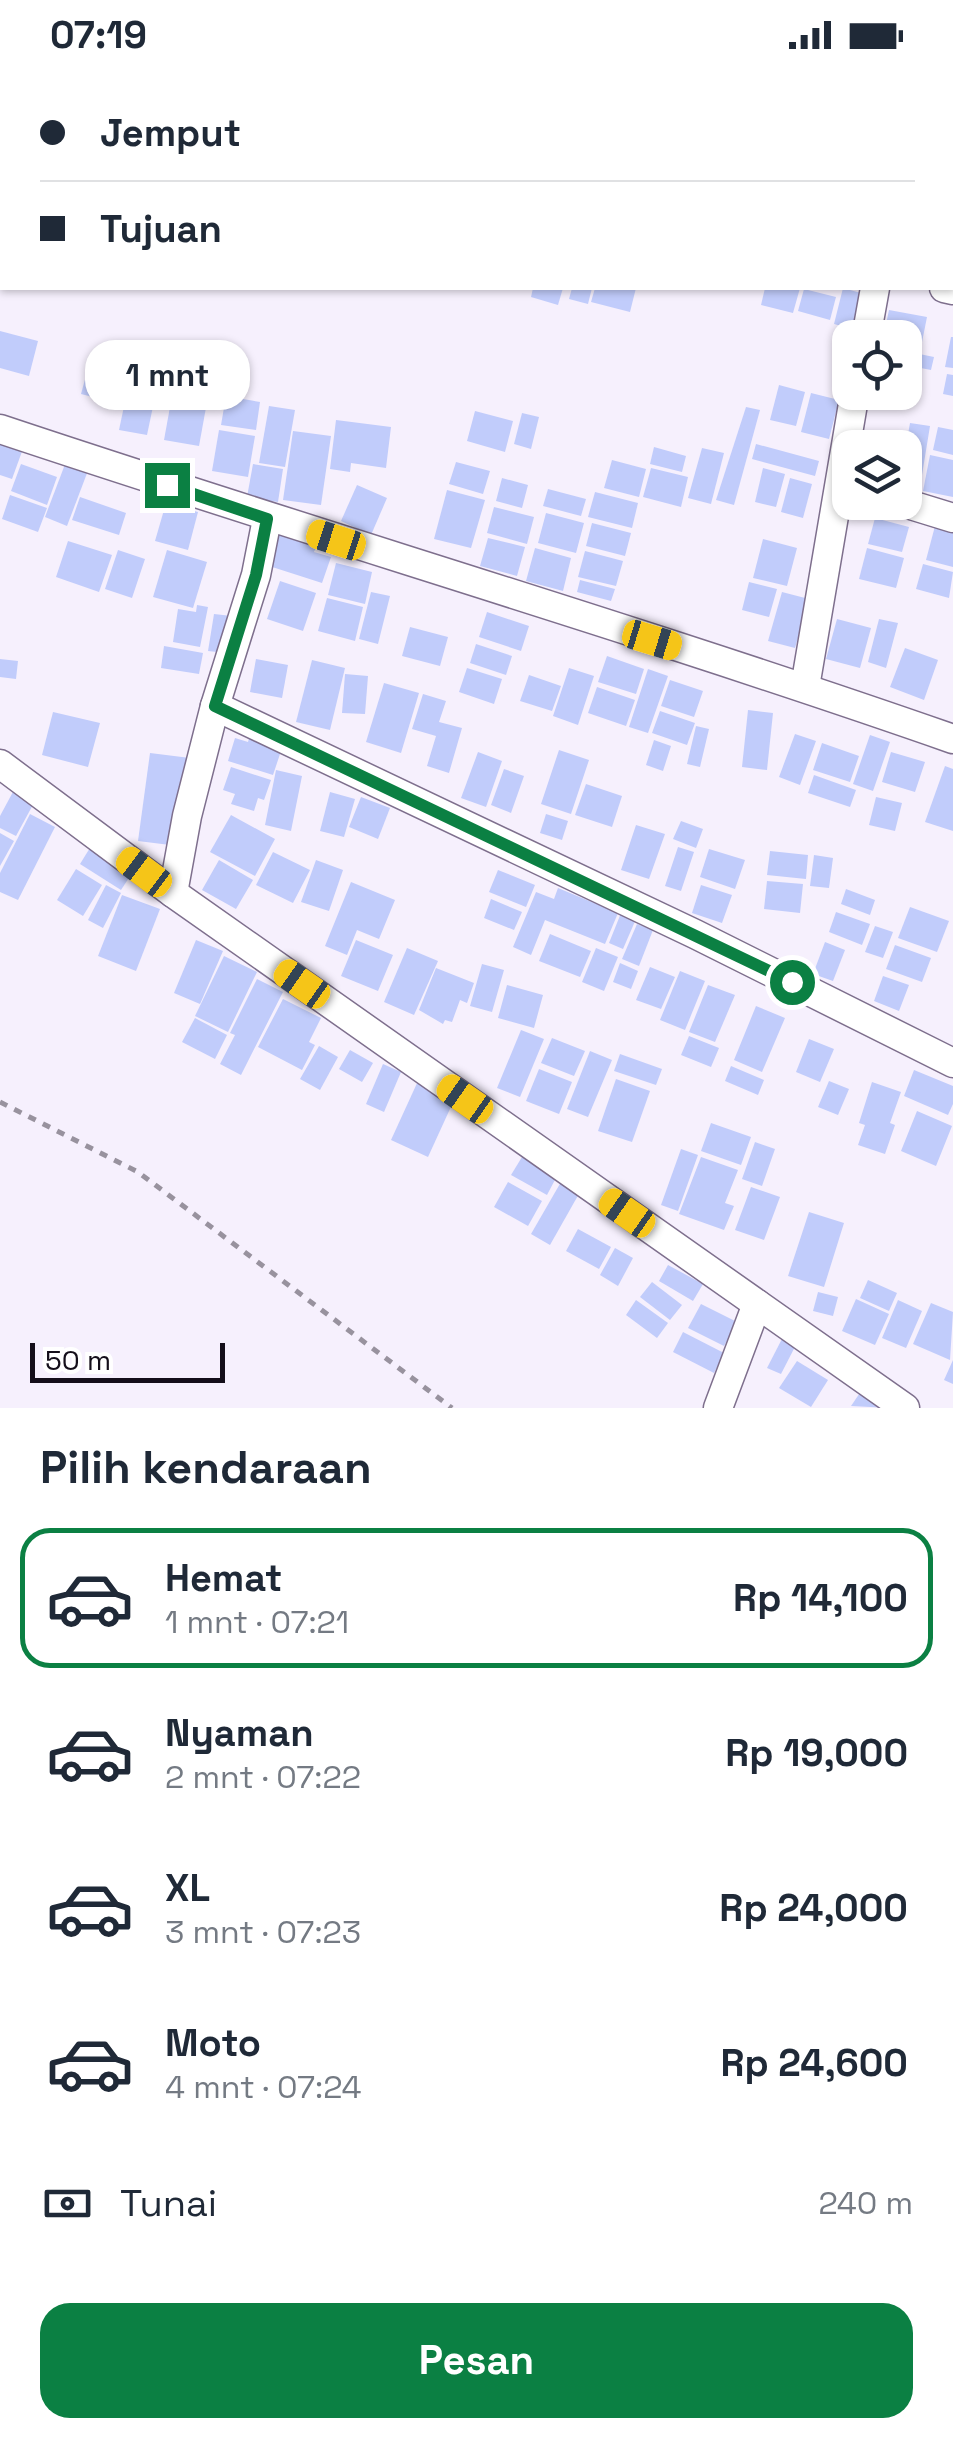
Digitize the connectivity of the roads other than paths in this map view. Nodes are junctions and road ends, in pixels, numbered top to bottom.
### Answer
1 (875, 290) edge
2 (869, 320) edge
3 (0, 429) edge
4 (922, 508) edge
5 (953, 518) edge
6 (267, 519) junction
7 (837, 520) edge
8 (805, 687) junction
9 (215, 706) junction
10 (953, 739) edge
11 (0, 764) edge
12 (172, 893) junction
13 (953, 1062) edge
14 (757, 1304) junction
15 (718, 1408) edge
16 (905, 1408) edge

1 - 2 street
3 - 6 street
4 - 5 street
6 - 8 street
6 - 9 street
7 - 8 street
8 - 10 street
9 - 12 street
9 - 13 street
11 - 12 street
12 - 14 street
14 - 15 street
14 - 16 street

